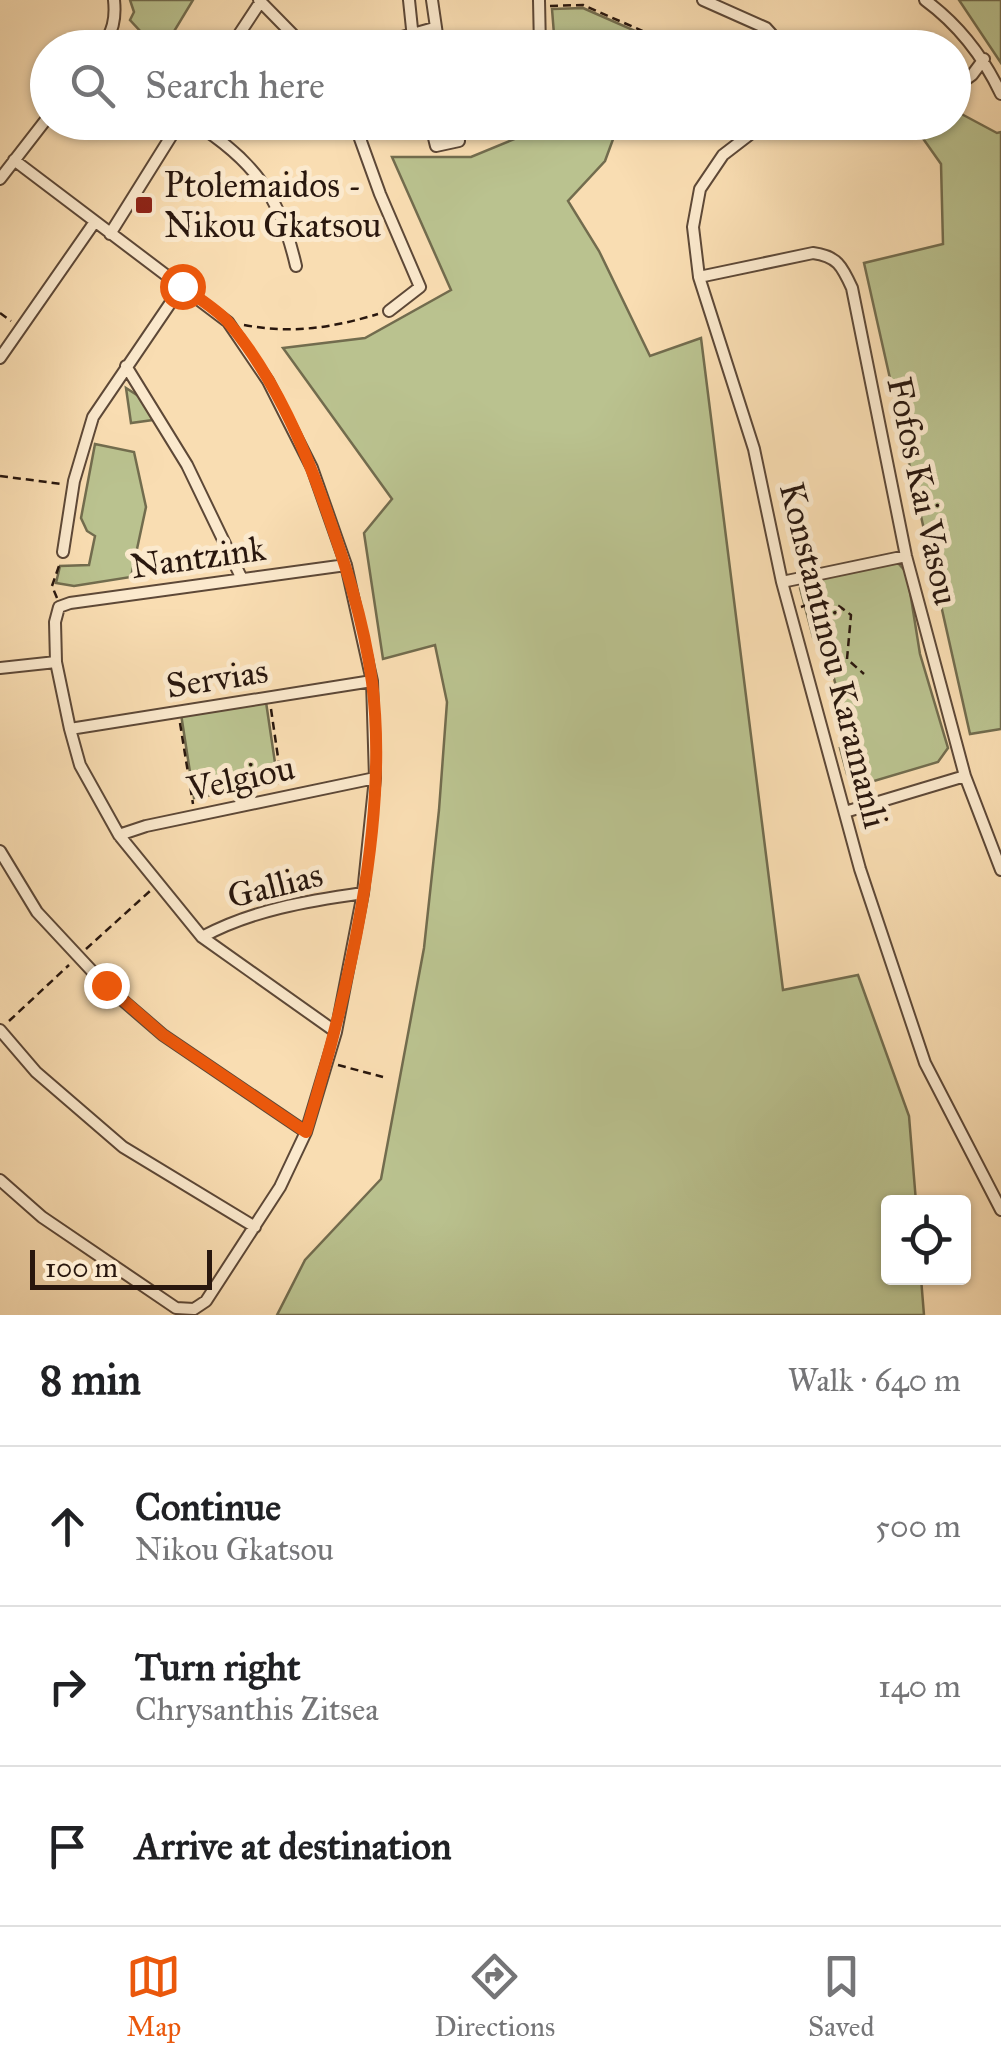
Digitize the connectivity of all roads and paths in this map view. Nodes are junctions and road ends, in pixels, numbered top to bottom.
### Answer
1 (114, 0) edge
2 (408, 0) edge
3 (432, 0) edge
4 (703, 0) edge
5 (926, 0) edge
6 (260, 1) edge
7 (539, 3) edge
8 (434, 28) joint
9 (112, 30) edge
10 (241, 30) edge
11 (288, 30) edge
12 (411, 30) edge
13 (426, 30) edge
14 (540, 30) edge
15 (640, 30) edge
16 (768, 30) edge
17 (959, 30) edge
18 (971, 44) edge
19 (984, 58) junction
20 (971, 76) edge
21 (1001, 94) edge
22 (30, 140) edge
23 (169, 140) edge
24 (221, 140) edge
25 (360, 140) edge
26 (434, 140) edge
27 (459, 140) edge
28 (743, 140) edge
29 (14, 160) junction
30 (0, 179) edge
31 (94, 223) junction
32 (110, 234) junction
33 (296, 266) dead end
34 (698, 277) junction
35 (182, 286) junction
36 (389, 311) joint
37 (0, 313) edge
38 (228, 322) junction
39 (20, 326) junction
40 (0, 358) edge
41 (126, 366) junction
42 (0, 476) edge
43 (73, 486) junction
44 (63, 552) joint
45 (906, 556) junction
46 (346, 565) junction
47 (240, 578) junction
48 (782, 582) junction
49 (59, 607) junction
50 (790, 611) junction
51 (56, 662) junction
52 (0, 668) edge
53 (864, 674) dead end
54 (372, 682) junction
55 (270, 698) junction
56 (178, 712) junction
57 (70, 729) junction
58 (965, 776) junction
59 (375, 778) junction
60 (284, 797) junction
61 (845, 812) junction
62 (194, 816) junction
63 (120, 835) junction
64 (0, 851) edge
65 (1001, 870) edge
66 (363, 893) junction
67 (202, 936) junction
68 (0, 1030) edge
69 (336, 1032) junction
70 (327, 1062) junction
71 (383, 1078) dead end
72 (306, 1132) junction
73 (0, 1180) edge
74 (1001, 1210) edge
75 (255, 1227) junction

1 - 9 street
2 - 12 street
3 - 8 street
4 - 16 street
5 - 17 street
6 - 10 street
6 - 11 street
7 - 14 street
7 - 15 path
8 - 13 street
18 - 19 street
19 - 20 street
19 - 21 street
22 - 29 street
23 - 32 street
24 - 33 street
25 - 36 street
26 - 27 street
28 - 34 street, Konstantinou Karamanli
29 - 30 street
29 - 31 street
31 - 32 street
31 - 39 street
32 - 35 street
34 - 45 street, Fofos Kai Vasou
34 - 48 street, Konstantinou Karamanli
35 - 38 street
35 - 41 street
36 - 38 path
37 - 39 path
38 - 46 street
39 - 40 street
41 - 43 street
41 - 47 street
42 - 43 path
43 - 44 street
44 - 49 path
45 - 48 street
45 - 58 street, Fofos Kai Vasou
46 - 47 street, Nantzink
46 - 54 street
47 - 49 street, Nantzink
48 - 50 street, Konstantinou Karamanli
49 - 51 street
50 - 53 path
50 - 61 street, Konstantinou Karamanli
51 - 52 street
51 - 57 street
54 - 55 street, Servias
54 - 59 street
55 - 56 street, Servias
55 - 60 path
56 - 57 street, Servias
56 - 62 path
57 - 63 street
58 - 61 street
58 - 65 street, Fofos Kai Vasou
59 - 60 street, Velgiou
59 - 66 street
60 - 62 street, Velgiou
61 - 74 street, Konstantinou Karamanli
62 - 63 street, Velgiou
63 - 67 street
64 - 72 street
66 - 67 street, Gallias
66 - 69 street
67 - 69 street
68 - 75 street
69 - 70 street
70 - 71 path
70 - 72 street
72 - 75 street
73 - 75 street

